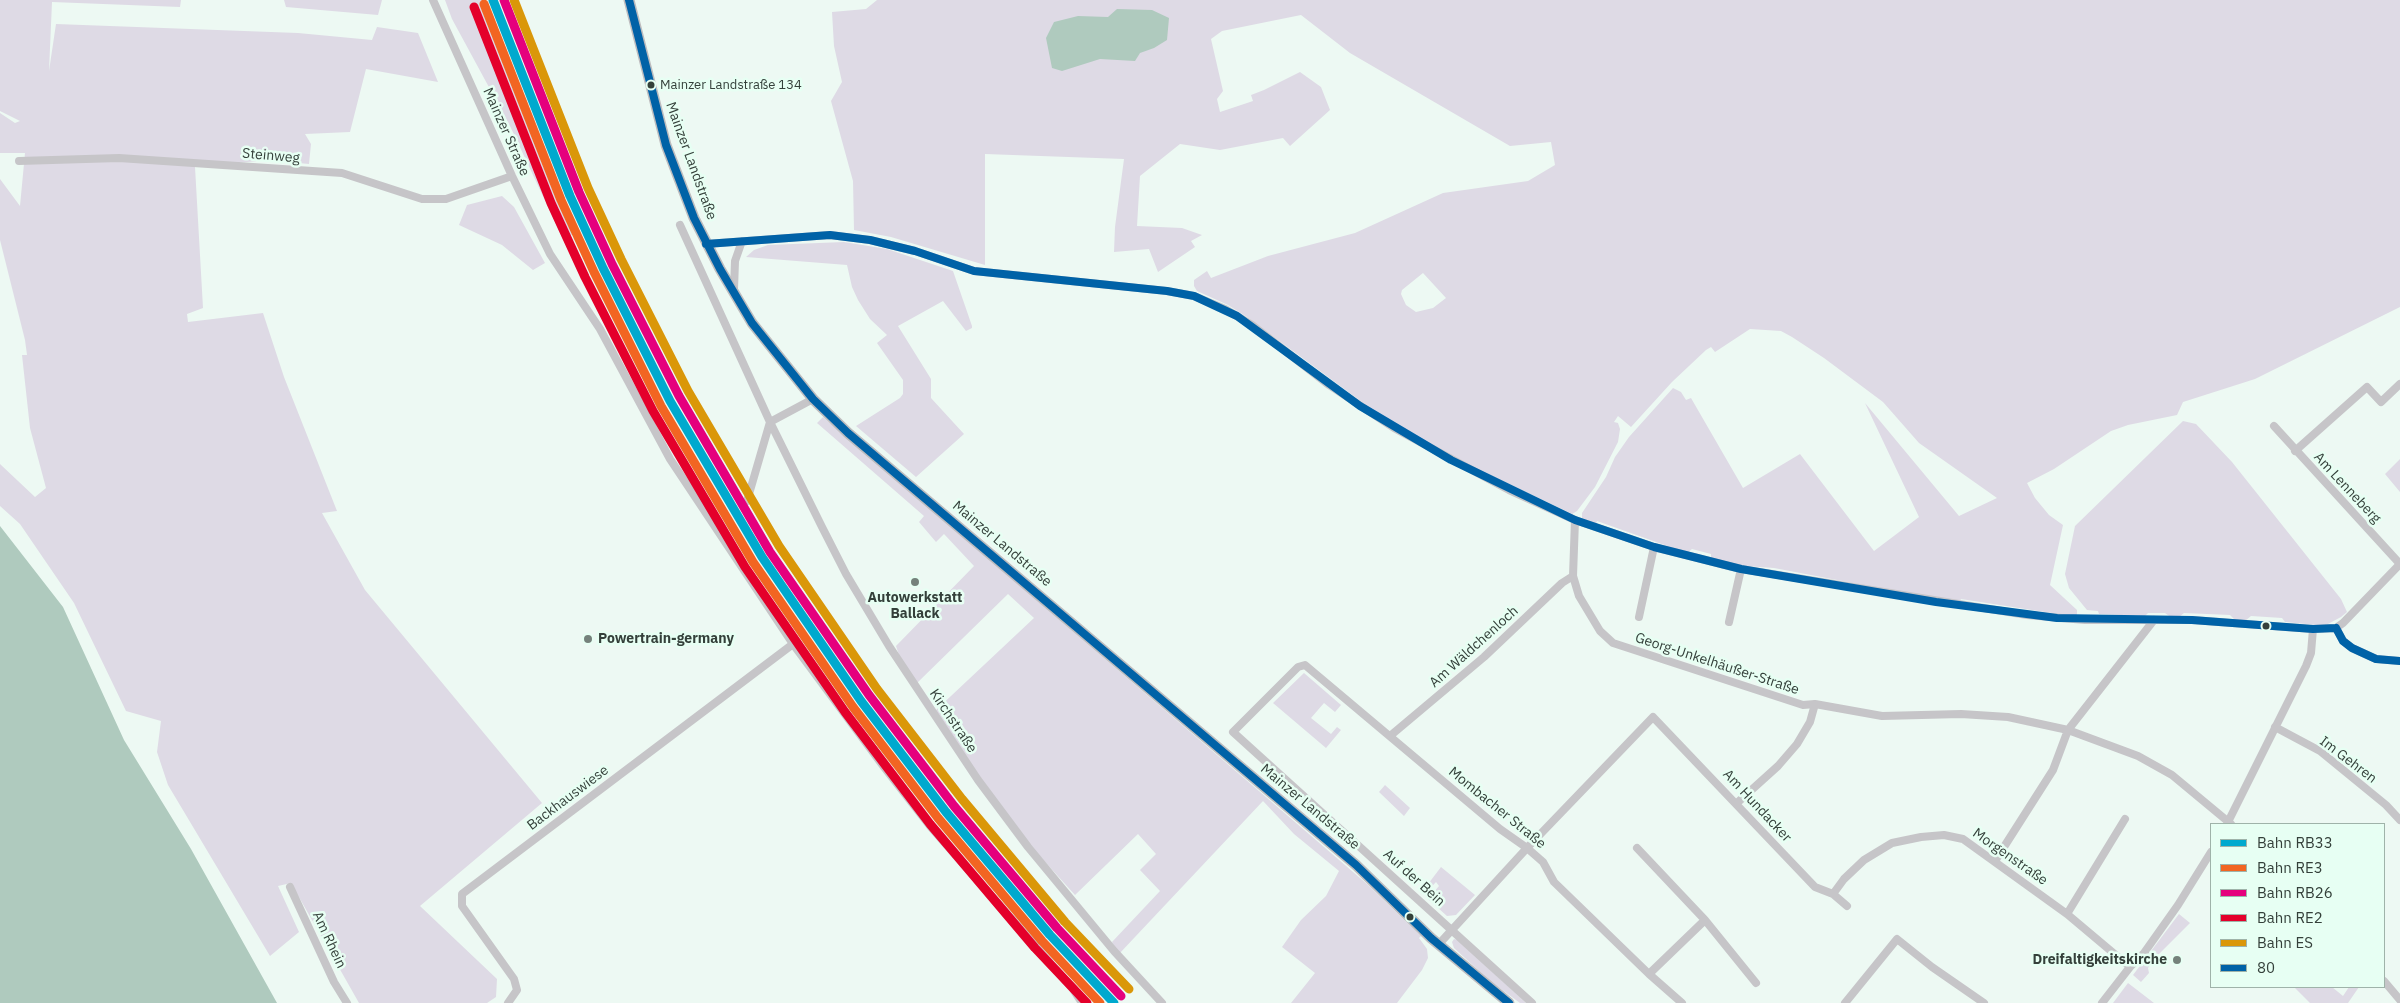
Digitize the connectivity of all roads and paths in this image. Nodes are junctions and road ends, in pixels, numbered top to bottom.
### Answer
1 (433, 0) edge
2 (629, 0) edge
3 (19, 162) dead end
4 (512, 176) junction
5 (680, 225) dead end
6 (742, 241) junction
7 (706, 244) junction
8 (735, 296) junction
9 (2400, 384) edge
10 (813, 399) junction
11 (770, 422) junction
12 (2274, 426) dead end
13 (2296, 450) junction
14 (747, 501) dead end
15 (1575, 520) junction
16 (1654, 547) junction
17 (2400, 564) edge
18 (1741, 569) junction
19 (1573, 576) junction
20 (1639, 617) dead end
21 (2154, 620) junction
22 (1729, 622) dead end
23 (2336, 628) junction
24 (2313, 629) junction
25 (793, 644) junction
26 (2400, 661) edge
27 (1815, 704) junction
28 (2275, 727) junction
29 (2068, 730) junction
30 (1233, 732) joint
31 (1390, 736) junction
32 (1737, 803) junction
33 (2125, 819) dead end
34 (2400, 820) edge
35 (2228, 823) edge
36 (2229, 823) edge
37 (1527, 848) junction
38 (1637, 848) dead end
39 (2210, 854) edge
40 (1996, 861) junction
41 (290, 886) dead end
42 (1833, 894) junction
43 (1847, 906) dead end
44 (2067, 914) junction
45 (1705, 920) junction
46 (1452, 930) junction
47 (1439, 944) junction
48 (2130, 967) junction
49 (1649, 974) junction
50 (1756, 983) dead end
51 (2385, 983) edge
52 (2399, 1001) edge
53 (347, 1003) edge
54 (508, 1003) edge
55 (1082, 1003) edge
56 (1162, 1003) edge
57 (1509, 1003) edge
58 (1532, 1003) edge
59 (1682, 1003) edge
60 (1845, 1003) edge
61 (1984, 1003) edge
62 (2102, 1003) edge

1 - 4 street, Mainzer Straße
2 - 7 main road, Mainzer Landstraße
3 - 4 street, Steinweg
4 - 25 street, Mainzer Straße
5 - 11 street, Kirchstraße
6 - 7 street
6 - 8 street
6 - 15 street
7 - 8 main road, Mainzer Landstraße
8 - 10 main road, Mainzer Landstraße
9 - 13 street, Am Lenneberg
10 - 11 street
10 - 47 main road, Mainzer Landstraße
11 - 14 street
11 - 56 street, Kirchstraße
12 - 13 street, Am Lenneberg
13 - 17 street, Am Lenneberg
15 - 16 street
15 - 19 street, Georg-Unkelhäußer-Straße
16 - 18 street
16 - 20 street
17 - 23 street
18 - 21 street
18 - 22 street
19 - 27 street, Georg-Unkelhäußer-Straße
19 - 31 street, Am Wäldchenloch
21 - 24 street
21 - 29 street
23 - 24 street
23 - 26 street
24 - 28 street
25 - 54 street, Backhauswiese
25 - 55 street, Mainzer Straße
27 - 29 street, Georg-Unkelhäußer-Straße
27 - 32 street
28 - 34 street, Im Gehren
28 - 36 street
29 - 35 street, Georg-Unkelhäußer-Straße
29 - 40 street
30 - 31 street, Mombacher Straße
30 - 46 street, Auf der Bein
31 - 37 street, Mombacher Straße
32 - 37 street, Am Hundacker
32 - 42 street, Am Hundacker
33 - 44 street
37 - 46 street
37 - 49 street, Mombacher Straße
38 - 45 street
39 - 48 street
40 - 42 street, Morgenstraße
40 - 44 street, Morgenstraße
41 - 53 street, Am Rhein
42 - 43 street, Am Hundacker
44 - 48 street, Morgenstraße
45 - 49 street
45 - 50 street
46 - 47 street
46 - 58 street, Auf der Bein
47 - 57 main road, Mainzer Landstraße
48 - 62 street
49 - 59 street, Mombacher Straße
51 - 52 street
60 - 61 street

